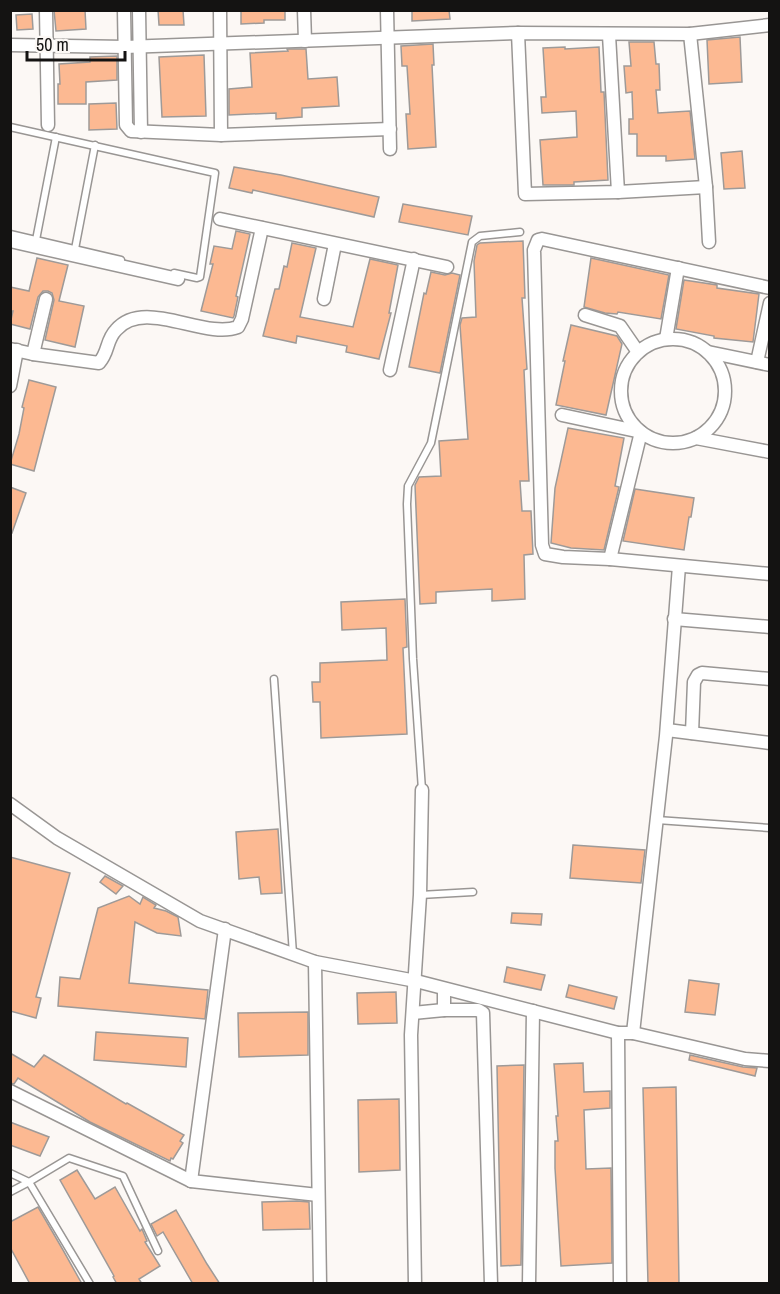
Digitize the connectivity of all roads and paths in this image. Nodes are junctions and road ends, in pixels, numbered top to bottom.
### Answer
1 (46, 10) edge
2 (124, 10) edge
3 (140, 10) edge
4 (220, 10) edge
5 (304, 10) edge
6 (387, 10) edge
7 (770, 26) edge
8 (518, 33) junction
9 (690, 34) junction
10 (609, 35) junction
11 (387, 39) junction
12 (305, 41) junction
13 (220, 44) junction
14 (10, 45) edge
15 (47, 46) junction
16 (140, 46) junction
17 (125, 47) junction
18 (48, 125) dead end
19 (10, 127) edge
20 (390, 129) junction
21 (141, 132) junction
22 (221, 135) junction
23 (56, 137) junction
24 (94, 145) junction
25 (390, 149) dead end
26 (706, 187) junction
27 (618, 192) junction
28 (220, 219) dead end
29 (262, 228) junction
30 (520, 232) dead end
31 (10, 234) edge
32 (36, 240) junction
33 (10, 241) edge
34 (709, 242) dead end
35 (335, 244) junction
36 (75, 249) junction
37 (414, 259) junction
38 (447, 267) dead end
39 (678, 268) junction
40 (178, 279) dead end
41 (770, 288) edge
42 (46, 299) dead end
43 (324, 299) dead end
44 (770, 303) edge
45 (585, 315) dead end
46 (666, 339) junction
47 (14, 350) edge
48 (638, 352) junction
49 (708, 352) junction
50 (33, 354) junction
51 (763, 364) edge
52 (390, 370) dead end
53 (10, 386) edge
54 (562, 415) dead end
55 (641, 432) junction
56 (696, 438) junction
57 (770, 452) edge
58 (610, 559) junction
59 (679, 566) junction
60 (770, 574) edge
61 (674, 619) junction
62 (770, 627) edge
63 (274, 679) dead end
64 (770, 679) edge
65 (667, 729) junction
66 (692, 733) junction
67 (770, 743) edge
68 (422, 789) joint
69 (10, 804) edge
70 (657, 820) junction
71 (770, 828) edge
72 (473, 892) dead end
73 (420, 895) junction
74 (225, 929) junction
75 (294, 954) junction
76 (315, 962) junction
77 (416, 981) junction
78 (444, 989) junction
79 (444, 1010) junction
80 (533, 1011) junction
81 (413, 1013) junction
82 (618, 1033) junction
83 (633, 1033) junction
84 (770, 1060) edge
85 (10, 1091) edge
86 (10, 1173) edge
87 (191, 1181) junction
88 (29, 1182) junction
89 (10, 1192) edge
90 (318, 1195) junction
91 (159, 1251) dead end
92 (90, 1284) edge
93 (320, 1284) edge
94 (415, 1284) edge
95 (491, 1284) edge
96 (530, 1284) edge
97 (620, 1284) edge

1 - 15 street
2 - 17 street
3 - 16 street
4 - 13 street
5 - 12 street
6 - 11 street
7 - 9 street
8 - 10 street
8 - 11 street
8 - 27 street
9 - 10 street
9 - 26 street
10 - 27 street
11 - 12 street
11 - 20 street
12 - 13 street
13 - 16 street
13 - 22 street
14 - 15 street
15 - 17 street
15 - 18 street
16 - 17 street
16 - 21 street
17 - 21 street
19 - 23 lane
20 - 22 street
20 - 25 street
21 - 22 street
23 - 24 lane
23 - 32 lane
24 - 36 lane
24 - 36 lane
26 - 27 street
26 - 34 street
28 - 29 street
29 - 35 street
29 - 50 street
30 - 68 lane
31 - 32 lane
32 - 36 lane
33 - 40 street
35 - 37 street
35 - 43 street
37 - 38 street
37 - 52 street
39 - 41 street
39 - 46 street
39 - 58 street
42 - 50 street
44 - 51 street
45 - 48 street
46 - 48 street
46 - 49 street
47 - 50 street
47 - 53 street
48 - 55 street
49 - 51 street
49 - 56 street
54 - 55 street
55 - 56 street
55 - 58 street
56 - 57 street
58 - 59 street
59 - 60 street
59 - 61 street
61 - 62 street
61 - 65 street
63 - 75 lane
64 - 66 street
65 - 66 street
65 - 70 street
66 - 67 street
68 - 73 street
69 - 74 street
70 - 71 lane
70 - 83 street
72 - 73 lane
73 - 77 street
74 - 75 street
74 - 87 street
75 - 76 street
76 - 77 street
76 - 90 street
77 - 78 street
77 - 81 street
78 - 79 street
78 - 80 street
79 - 81 street
79 - 95 street
80 - 82 street
80 - 96 street
81 - 94 street
82 - 83 street
82 - 97 street
83 - 84 street
85 - 87 street
86 - 88 lane
87 - 90 street
88 - 89 lane
88 - 91 lane
88 - 92 lane
90 - 93 street

